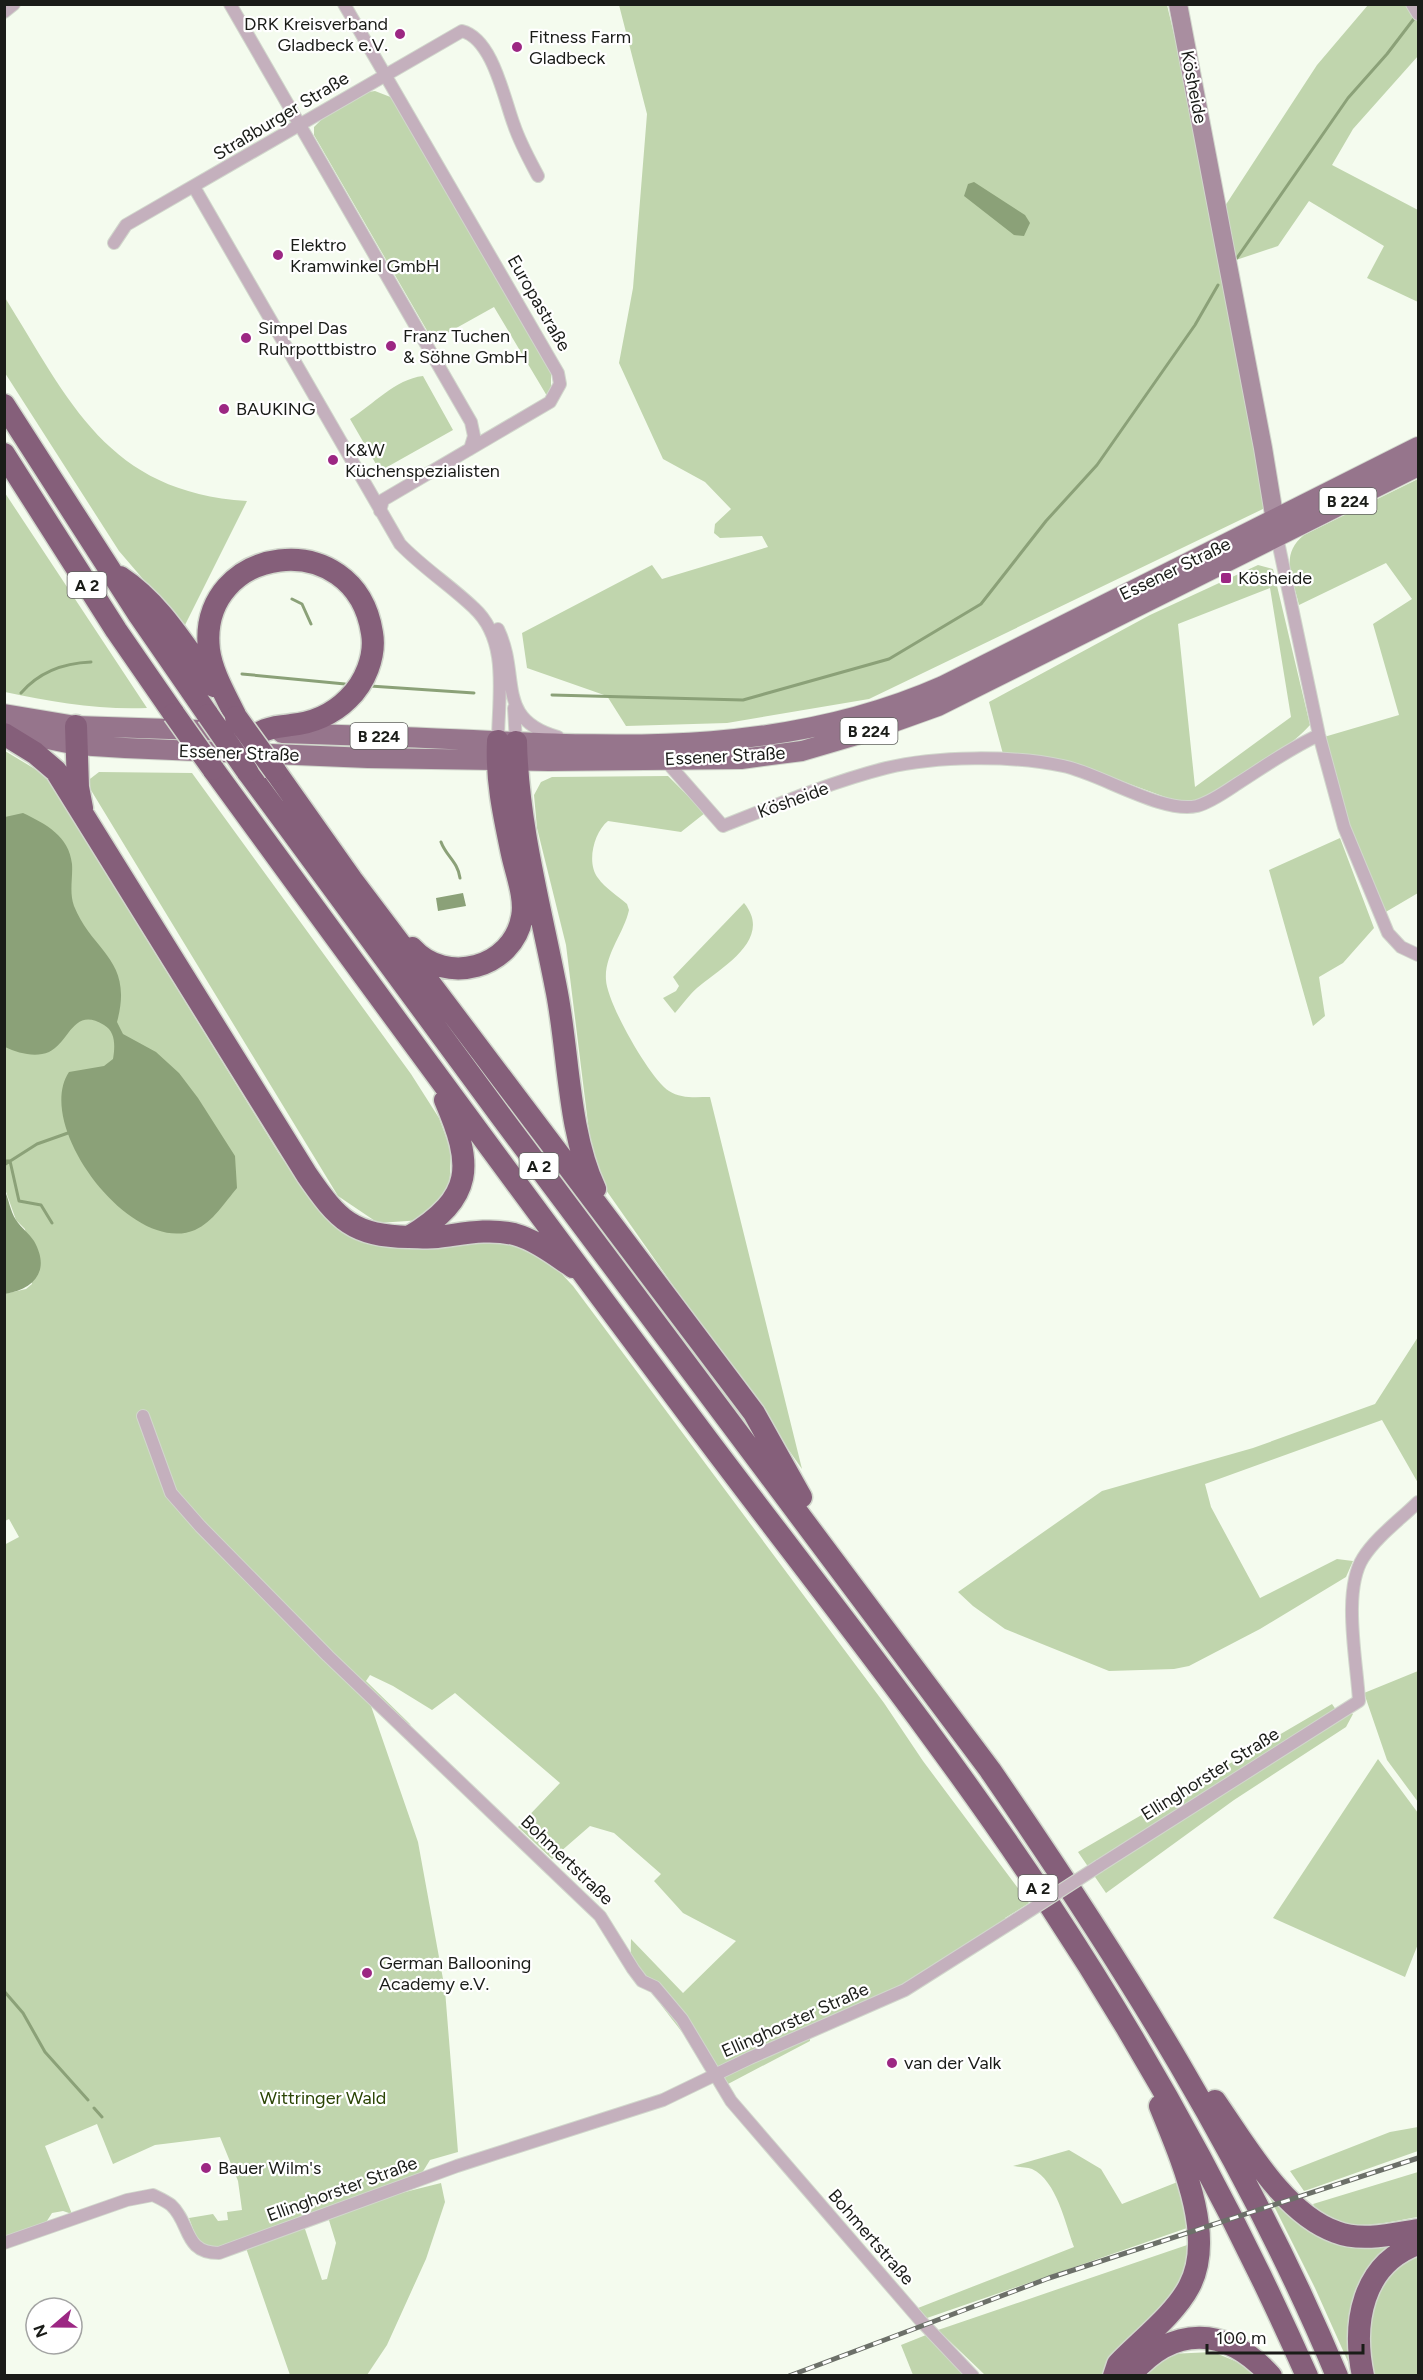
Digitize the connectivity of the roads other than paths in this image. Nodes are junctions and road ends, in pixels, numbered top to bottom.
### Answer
1 (14, 4) edge
2 (230, 4) edge
3 (344, 4) edge
4 (1178, 4) edge
5 (1412, 4) edge
6 (4, 12) edge
7 (1419, 14) edge
8 (385, 75) junction
9 (300, 126) junction
10 (538, 176) dead end
11 (194, 187) junction
12 (114, 243) dead end
13 (4, 405) edge
14 (1419, 447) edge
15 (470, 449) junction
16 (4, 454) edge
17 (1419, 466) edge
18 (380, 511) junction
19 (1276, 528) junction
20 (109, 570) junction
21 (455, 592) junction
22 (513, 699) junction
23 (4, 714) edge
24 (236, 717) junction
25 (4, 732) edge
26 (261, 732) junction
27 (1319, 735) junction
28 (72, 738) junction
29 (585, 745) junction
30 (507, 751) junction
31 (665, 760) junction
32 (56, 771) junction
33 (83, 813) junction
34 (352, 880) junction
35 (1419, 955) edge
36 (430, 1065) junction
37 (613, 1225) junction
38 (409, 1237) junction
39 (590, 1278) junction
40 (143, 1416) dead end
41 (1419, 1502) edge
42 (833, 1560) junction
43 (1167, 2040) junction
44 (1144, 2056) junction
45 (714, 2076) junction
46 (1419, 2230) edge
47 (4, 2243) edge
48 (1419, 2244) edge
49 (973, 2376) edge
50 (1114, 2376) edge
51 (1130, 2376) edge
52 (1271, 2376) edge
53 (1307, 2376) edge
54 (1337, 2376) edge
55 (1363, 2376) edge

1 - 6 street
2 - 9 street
3 - 8 street, Europastraße
4 - 19 street, Kösheide
5 - 7 street
8 - 9 street, Straßburger Straße
8 - 10 street
8 - 15 street, Europastraße
9 - 11 street, Straßburger Straße
9 - 15 street
11 - 12 street, Straßburger Straße
11 - 18 street
13 - 20 highway, A 2
14 - 19 main road, Essener Straße / B 224
15 - 18 street, Europastraße
16 - 36 highway, A 2, bridge
17 - 19 main road, Essener Straße / B 224
18 - 21 street
19 - 27 street, Kösheide
19 - 29 main road, Essener Straße / B 224
19 - 31 main road, Essener Straße / B 224
20 - 24 highway
20 - 42 highway, A 2, bridge
21 - 22 street
21 - 30 street
22 - 29 street
22 - 30 street
23 - 28 main road, Essener Straße / B 224
24 - 26 highway
24 - 34 highway, bridge
25 - 28 main road, Essener Straße / B 224
25 - 32 highway
26 - 28 main road, Essener Straße / B 224
26 - 30 main road, Essener Straße / B 224
27 - 31 street, Kösheide
27 - 35 street, Kösheide
28 - 30 main road, Essener Straße / B 224
28 - 32 highway
28 - 33 highway
29 - 30 main road, Essener Straße / B 224
30 - 31 main road, Essener Straße / B 224
30 - 34 highway
30 - 37 highway
32 - 33 highway
33 - 38 highway
34 - 37 highway
36 - 38 highway
36 - 39 highway, A 2
37 - 42 highway
38 - 39 highway
39 - 44 highway, A 2
40 - 45 street, Bohmertstraße
41 - 45 street, Ellinghorster Straße, bridge
42 - 43 highway, A 2
43 - 46 highway
43 - 54 highway, A 2
44 - 50 highway
44 - 53 highway, A 2
45 - 47 street, Ellinghorster Straße
45 - 49 street, Bohmertstraße
48 - 55 highway
51 - 52 highway

